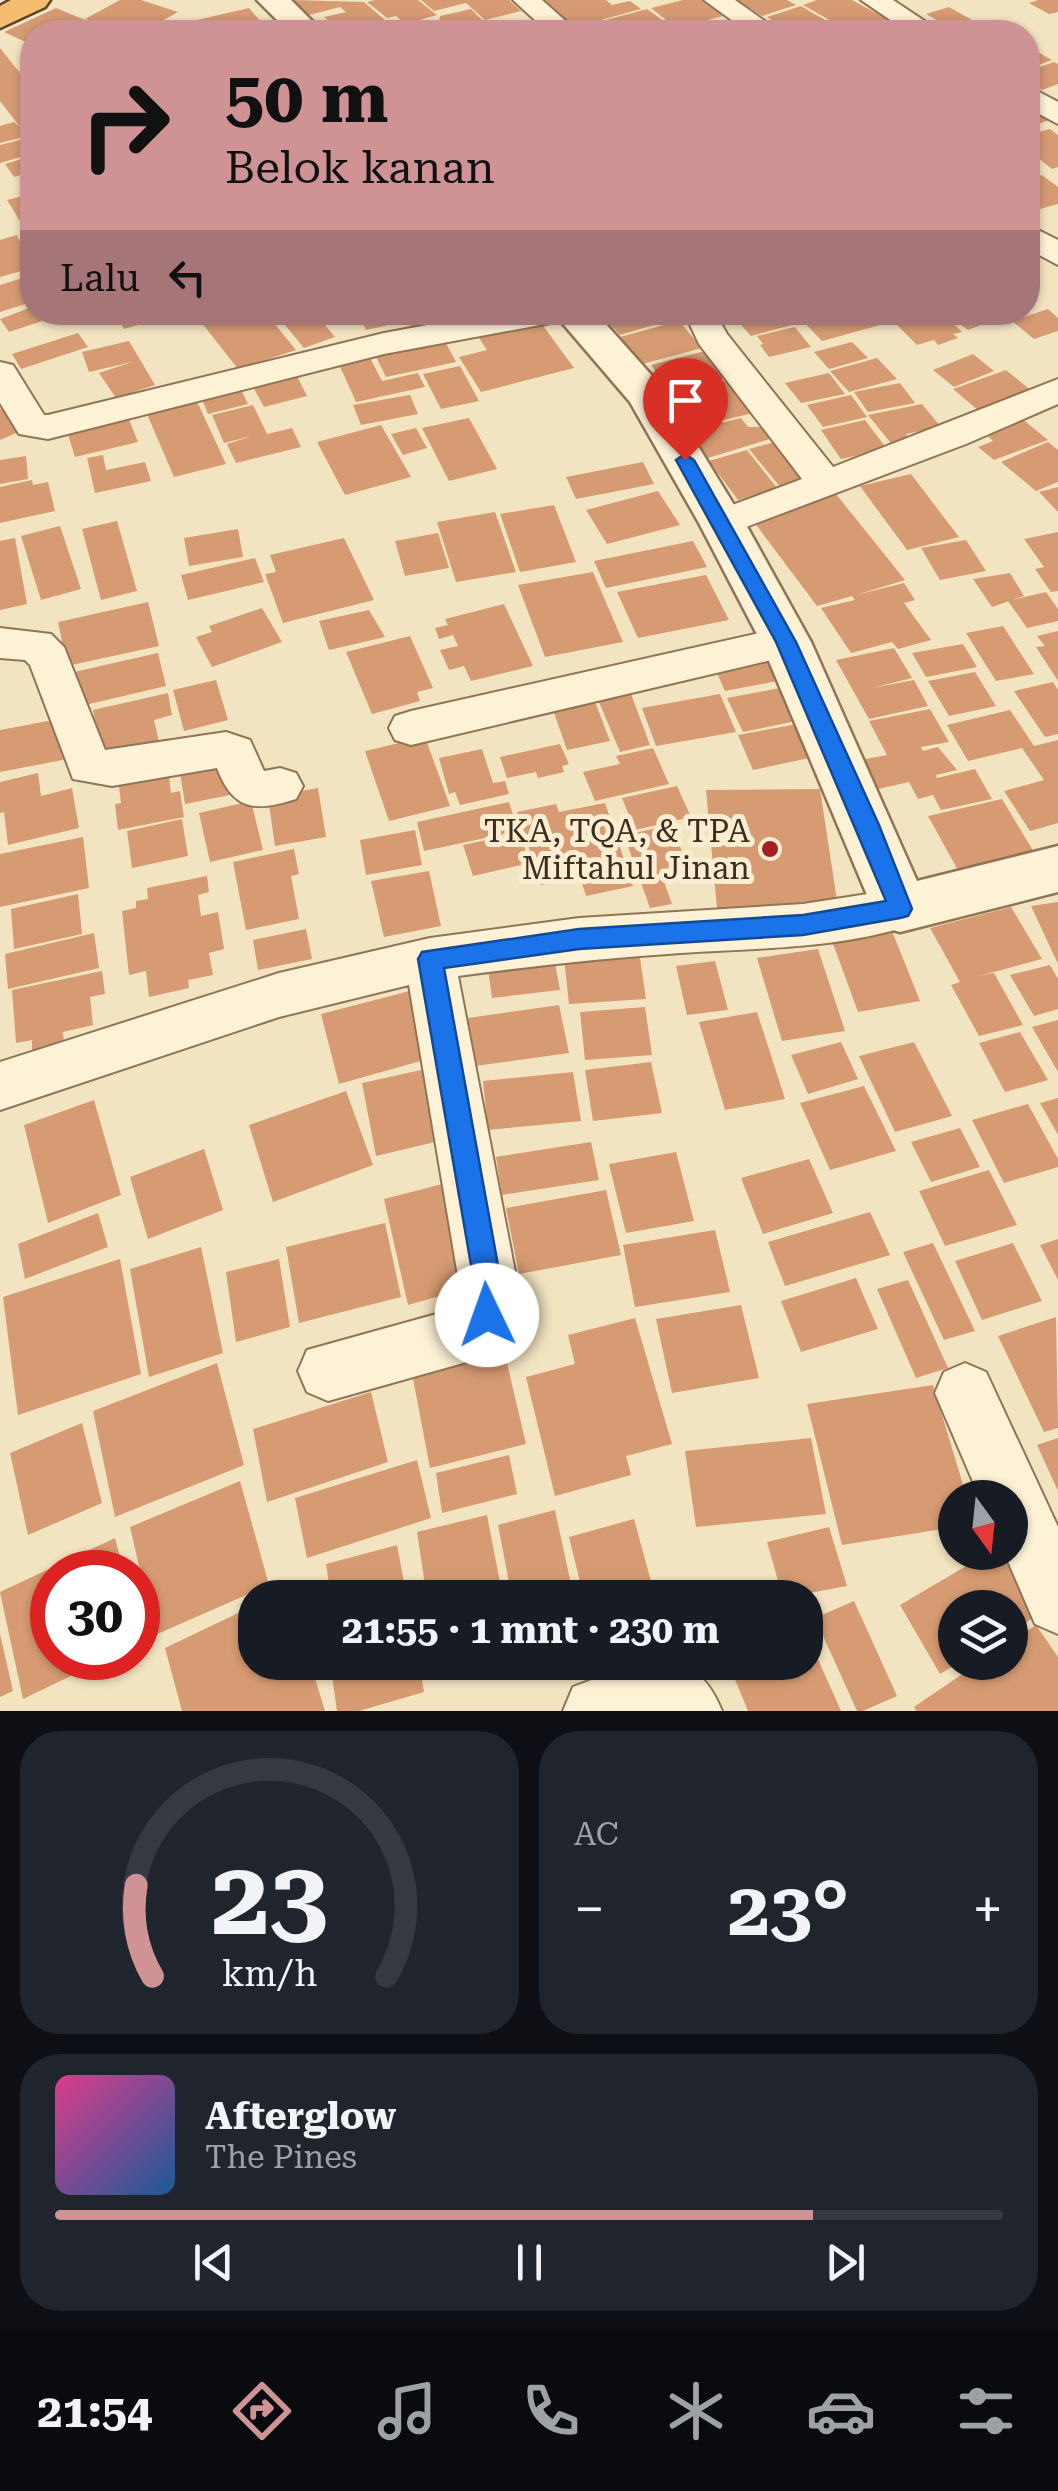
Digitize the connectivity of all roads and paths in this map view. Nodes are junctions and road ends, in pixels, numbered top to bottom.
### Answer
1 (34, 0) edge
2 (274, 0) edge
3 (526, 0) edge
4 (717, 0) edge
5 (874, 0) edge
6 (0, 19) edge
7 (295, 20) edge
8 (550, 20) edge
9 (748, 20) edge
10 (906, 20) edge
11 (486, 325) edge
12 (584, 325) edge
13 (704, 325) edge
14 (0, 373) edge
15 (1058, 390) edge
16 (827, 485) junction
17 (722, 523) junction
18 (786, 642) junction
19 (0, 643) edge
20 (411, 728) dead end
21 (280, 786) dead end
22 (1058, 869) edge
23 (900, 909) junction
24 (430, 959) junction
25 (0, 1086) edge
26 (328, 1371) dead end
27 (965, 1393) dead end
28 (1058, 1601) edge
29 (597, 1711) edge
30 (688, 1711) edge

1 - 6 highway
2 - 7 street
3 - 8 street
4 - 9 street
5 - 10 street
11 - 14 street
12 - 17 street
13 - 16 street
15 - 16 street
16 - 17 street
17 - 18 street
18 - 20 street
18 - 23 street
19 - 21 street
22 - 23 street
23 - 24 street
24 - 25 street
24 - 26 street
27 - 28 street
29 - 30 street

